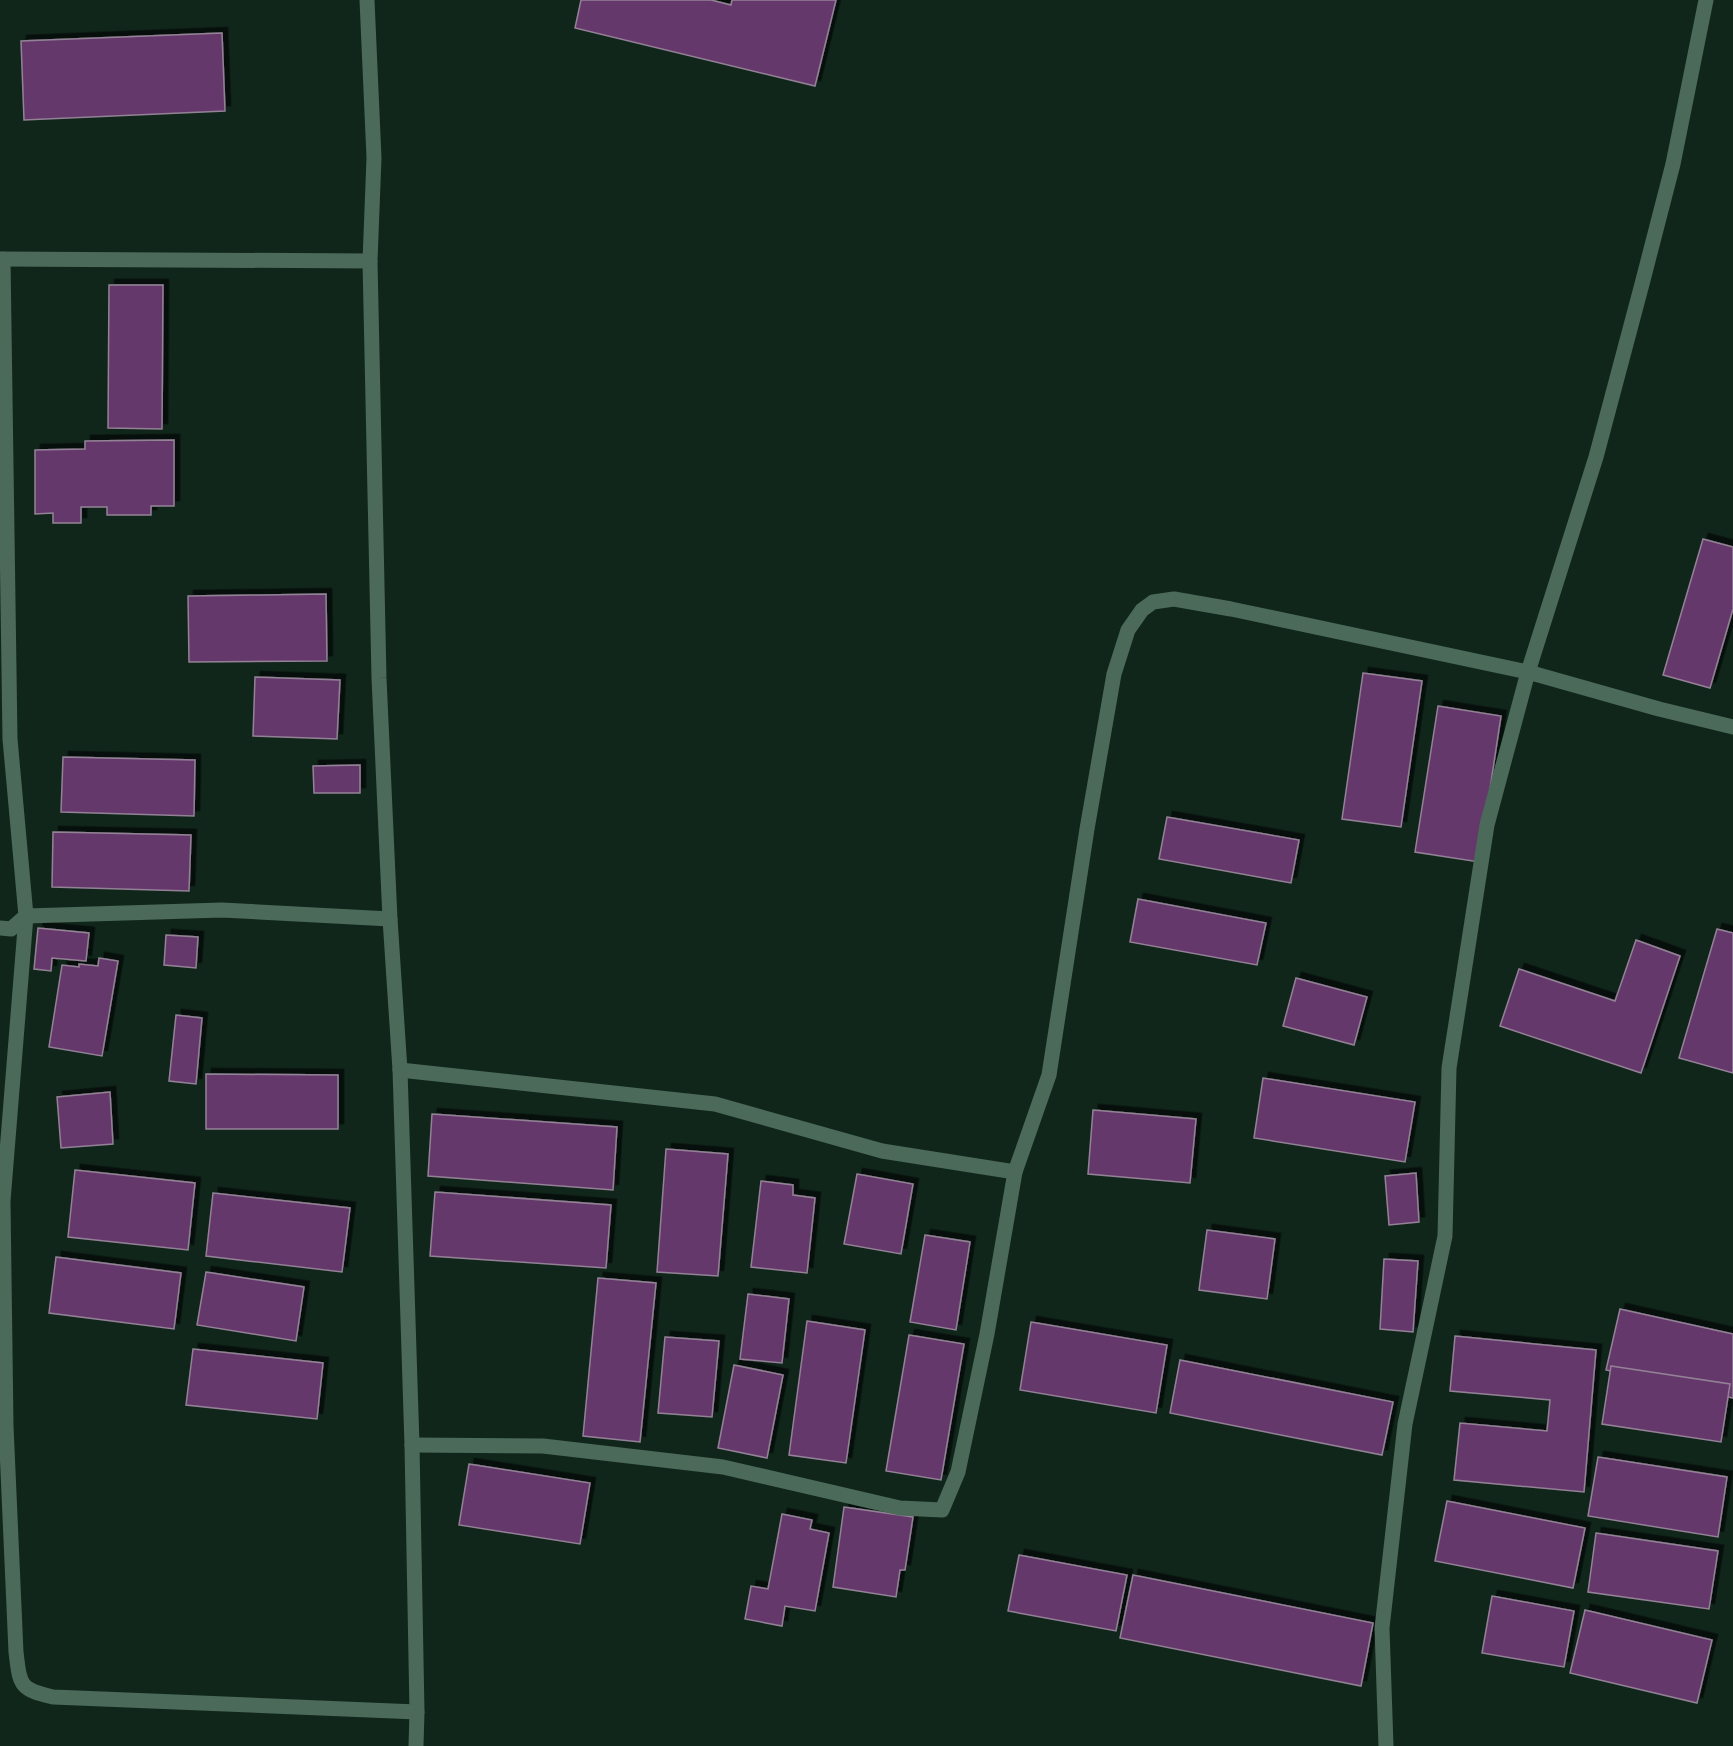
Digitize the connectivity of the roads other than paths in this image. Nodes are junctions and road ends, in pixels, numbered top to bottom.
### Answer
1 (367, 0) edge
2 (1706, 0) edge
3 (1, 259) edge
4 (370, 261) junction
5 (1528, 672) junction
6 (1733, 727) edge
7 (26, 916) junction
8 (390, 919) junction
9 (0, 928) edge
10 (400, 1070) junction
11 (1015, 1172) junction
12 (412, 1445) junction
13 (417, 1712) junction
14 (416, 1746) edge
15 (1386, 1746) edge

1 - 4 street
2 - 5 street
3 - 4 street
3 - 7 street
4 - 8 street
5 - 6 street
5 - 11 street
5 - 15 street
7 - 8 street
7 - 9 street
7 - 13 street
8 - 10 street
10 - 11 street
10 - 12 street
11 - 12 street
12 - 13 street
13 - 14 street

